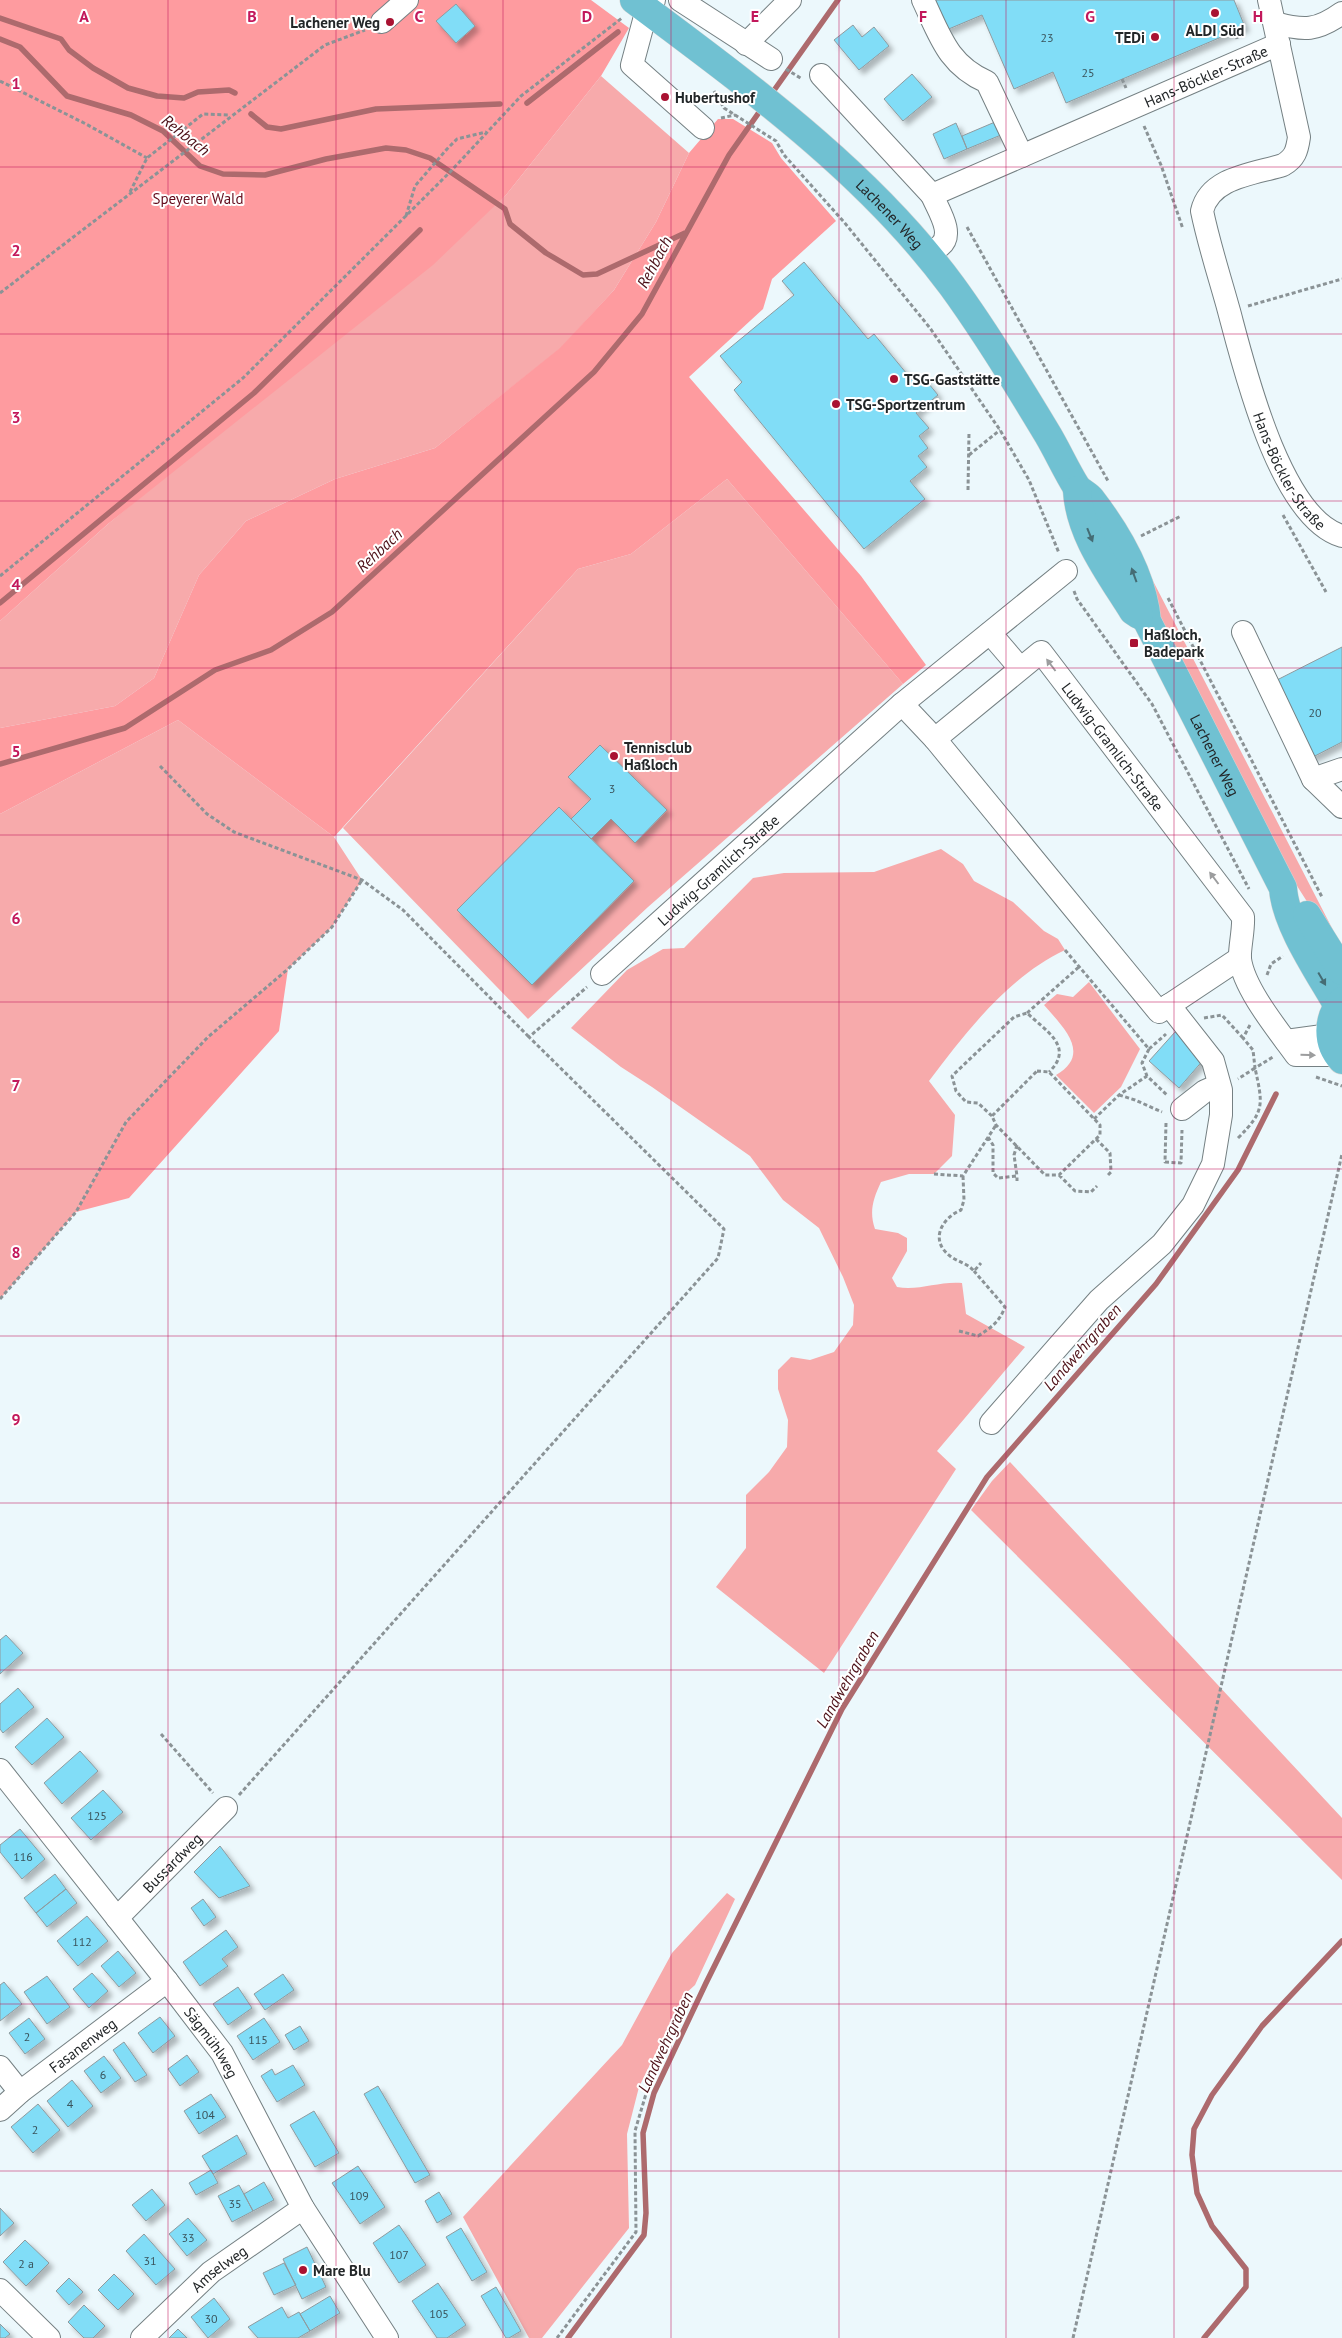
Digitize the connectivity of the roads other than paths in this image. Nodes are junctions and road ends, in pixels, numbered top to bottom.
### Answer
1 (407, 0) edge
2 (680, 0) edge
3 (790, 0) edge
4 (923, 0) edge
5 (1269, 0) edge
6 (641, 10) edge
7 (1342, 13) edge
8 (382, 22) road end
9 (1277, 33) junction
10 (746, 44) junction
11 (771, 59) road end
12 (812, 78) road end
13 (703, 128) dead end
14 (1022, 156) junction
15 (932, 195) junction
16 (940, 246) dead end
17 (1342, 536) edge
18 (1066, 572) road end
19 (1243, 632) dead end
20 (990, 633) junction
21 (1020, 668) junction
22 (902, 704) junction
23 (935, 739) junction
24 (1342, 770) edge
25 (1314, 779) junction
26 (1342, 807) edge
27 (1283, 888) junction
28 (1240, 958) junction
29 (1342, 972) edge
30 (602, 974) road end
31 (1340, 1003) edge
32 (1174, 1013) junction
33 (1337, 1050) edge
34 (1219, 1085) junction
35 (1182, 1109) road end
36 (991, 1423) dead end
37 (0, 1770) edge
38 (226, 1808) road end
39 (117, 1918) junction
40 (167, 1980) junction
41 (0, 2067) edge
42 (20, 2092) junction
43 (0, 2110) edge
44 (303, 2208) junction
45 (0, 2290) edge
46 (49, 2338) edge
47 (142, 2338) edge
48 (387, 2338) edge

1 - 8 street
2 - 10 street
3 - 10 street
4 - 14 street
5 - 9 street
6 - 13 street
6 - 27 main road, Lachener Weg
7 - 9 street
9 - 14 street, Hans-Böckler-Straße
9 - 17 street, Hans-Böckler-Straße
10 - 11 street
12 - 15 street
14 - 15 street, Hans-Böckler-Straße
15 - 16 street
18 - 20 street, Ludwig-Gramlich-Straße
19 - 25 street
20 - 21 street
20 - 22 street, Ludwig-Gramlich-Straße
21 - 23 street, Ludwig-Gramlich-Straße
28 -> 21 street, Ludwig-Gramlich-Straße
22 - 23 street
22 - 30 street, Ludwig-Gramlich-Straße
23 - 32 street
24 - 25 street
25 - 26 street
27 - 29 main road, Lachener Weg
27 -> 31 main road, Lachener Weg
28 - 32 street
28 - 33 street, Ludwig-Gramlich-Straße
31 - 33 main road
32 - 34 street
34 - 35 street
34 - 36 street
37 - 39 street, Sägmühlweg
38 - 39 street, Bussardweg
39 - 40 street, Sägmühlweg
40 - 42 street, Fasanenweg
40 - 44 street, Sägmühlweg
41 - 42 street
42 - 43 street, Fasanenweg
44 - 47 street, Amselweg
44 - 48 street, Sägmühlweg
45 - 46 street

